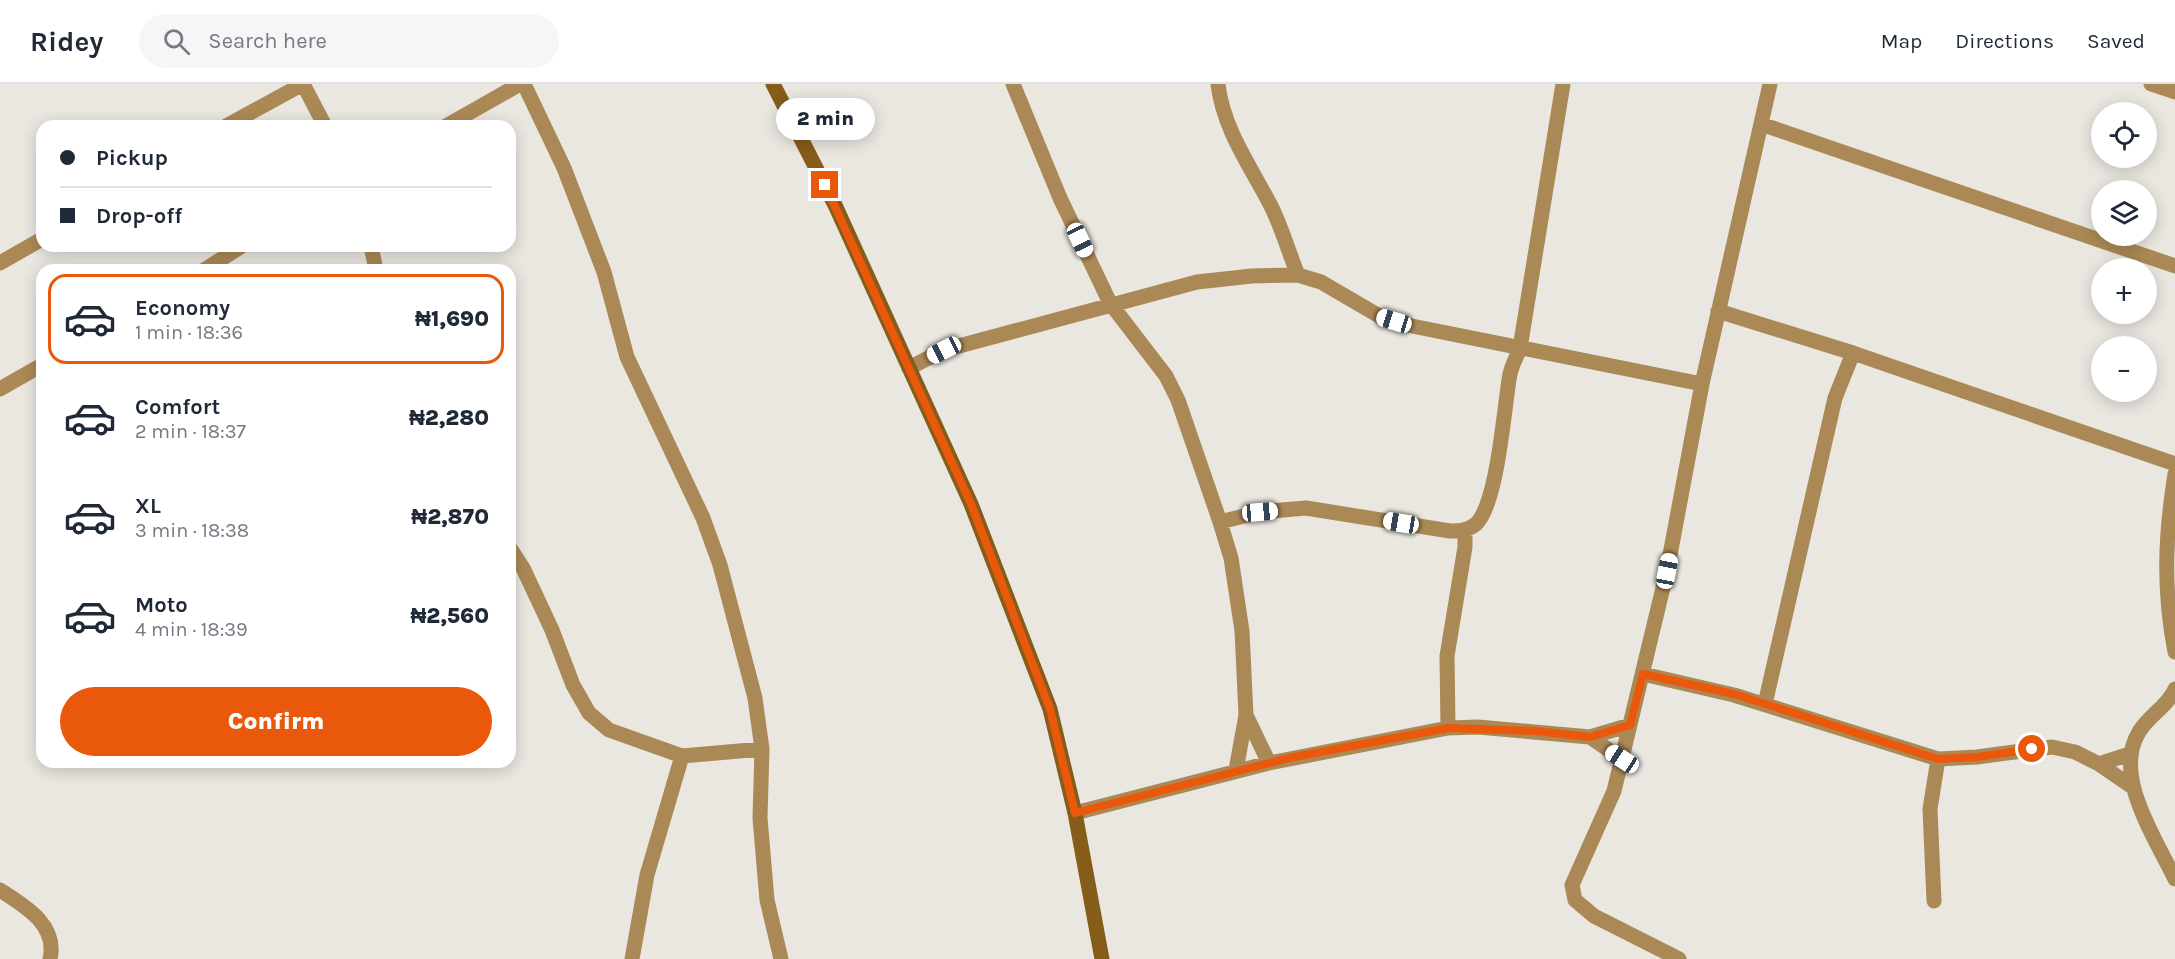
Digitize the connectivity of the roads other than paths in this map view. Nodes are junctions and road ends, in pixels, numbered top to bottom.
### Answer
1 (303, 84) edge
2 (522, 84) edge
3 (773, 84) edge
4 (1013, 84) edge
5 (1218, 84) edge
6 (1563, 84) edge
7 (1770, 84) edge
8 (2151, 84) edge
9 (2175, 92) edge
10 (237, 120) edge
11 (322, 120) edge
12 (457, 120) edge
13 (1761, 124) junction
14 (36, 242) edge
15 (232, 252) edge
16 (0, 263) edge
17 (214, 264) edge
18 (2175, 266) edge
19 (1298, 275) junction
20 (1110, 303) junction
21 (1718, 310) junction
22 (1520, 348) junction
23 (1853, 353) junction
24 (36, 368) edge
25 (909, 368) junction
26 (1702, 384) junction
27 (0, 389) edge
28 (2175, 464) edge
29 (2175, 474) edge
30 (1220, 522) junction
31 (1465, 531) junction
32 (516, 557) edge
33 (2175, 652) edge
34 (1643, 674) junction
35 (2175, 689) edge
36 (1766, 704) junction
37 (1246, 715) junction
38 (1630, 725) junction
39 (1448, 728) junction
40 (1590, 737) junction
41 (762, 749) junction
42 (2130, 754) junction
43 (682, 756) junction
44 (1622, 759) junction
45 (1938, 759) junction
46 (1269, 763) junction
47 (2099, 764) junction
48 (1236, 770) junction
49 (2131, 786) junction
50 (1075, 813) junction
51 (2175, 879) edge
52 (0, 890) edge
53 (1934, 901) dead end
54 (50, 959) edge
55 (632, 959) edge
56 (781, 959) edge
57 (1102, 959) edge
58 (1679, 959) edge

1 - 10 street
1 - 11 street
2 - 12 street
2 - 41 street
3 - 25 street
4 - 20 street
5 - 19 street
6 - 22 street
7 - 13 street
8 - 9 street
13 - 18 street
13 - 21 street
14 - 16 street
15 - 17 street
19 - 20 street
19 - 22 street
20 - 25 street
20 - 30 street
21 - 23 street
21 - 26 street
22 - 26 street
22 - 31 street
23 - 28 street
23 - 36 street
24 - 27 street
25 - 50 street
26 - 34 street
29 - 33 street
30 - 31 street
30 - 37 street
31 - 39 street
32 - 43 street
34 - 36 street
34 - 38 street
35 - 42 street
36 - 45 street
37 - 46 street
37 - 48 street
38 - 40 street
38 - 44 street
39 - 40 street
39 - 46 street
40 - 44 street
41 - 43 street
41 - 56 street
42 - 47 street
42 - 49 street
43 - 55 street
44 - 58 street
45 - 47 street
45 - 53 street
46 - 48 street
47 - 49 street
48 - 50 street
49 - 51 street
50 - 57 street
52 - 54 street

